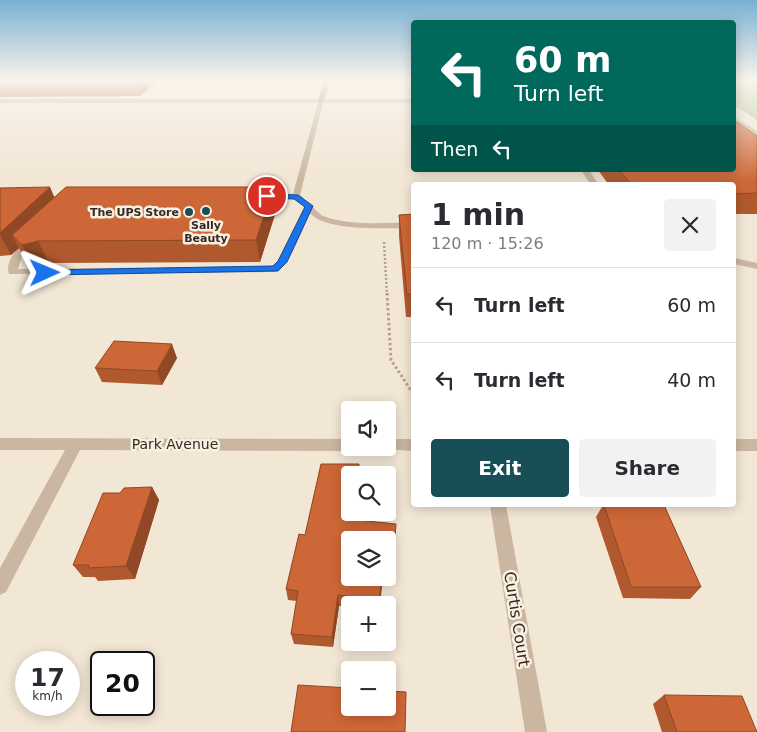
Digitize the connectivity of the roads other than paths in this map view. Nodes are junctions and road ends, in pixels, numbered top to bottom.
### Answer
1 (318, 114) edge
2 (736, 120) edge
3 (757, 134) edge
4 (253, 196) edge
5 (296, 196) junction
6 (309, 206) junction
7 (411, 225) edge
8 (37, 236) edge
9 (736, 261) edge
10 (757, 266) edge
11 (0, 444) edge
12 (75, 444) junction
13 (341, 445) edge
14 (396, 445) edge
15 (411, 445) edge
16 (736, 445) edge
17 (757, 445) edge
18 (498, 507) edge
19 (0, 586) edge
20 (536, 732) edge

1 - 5 street
2 - 3 street
4 - 5 street
5 - 6 street
6 - 7 street
6 - 8 street
9 - 10 street
11 - 12 street, Park Avenue
12 - 13 street, Park Avenue
12 - 19 street
14 - 15 street
16 - 17 street
18 - 20 street, Curtis Court

